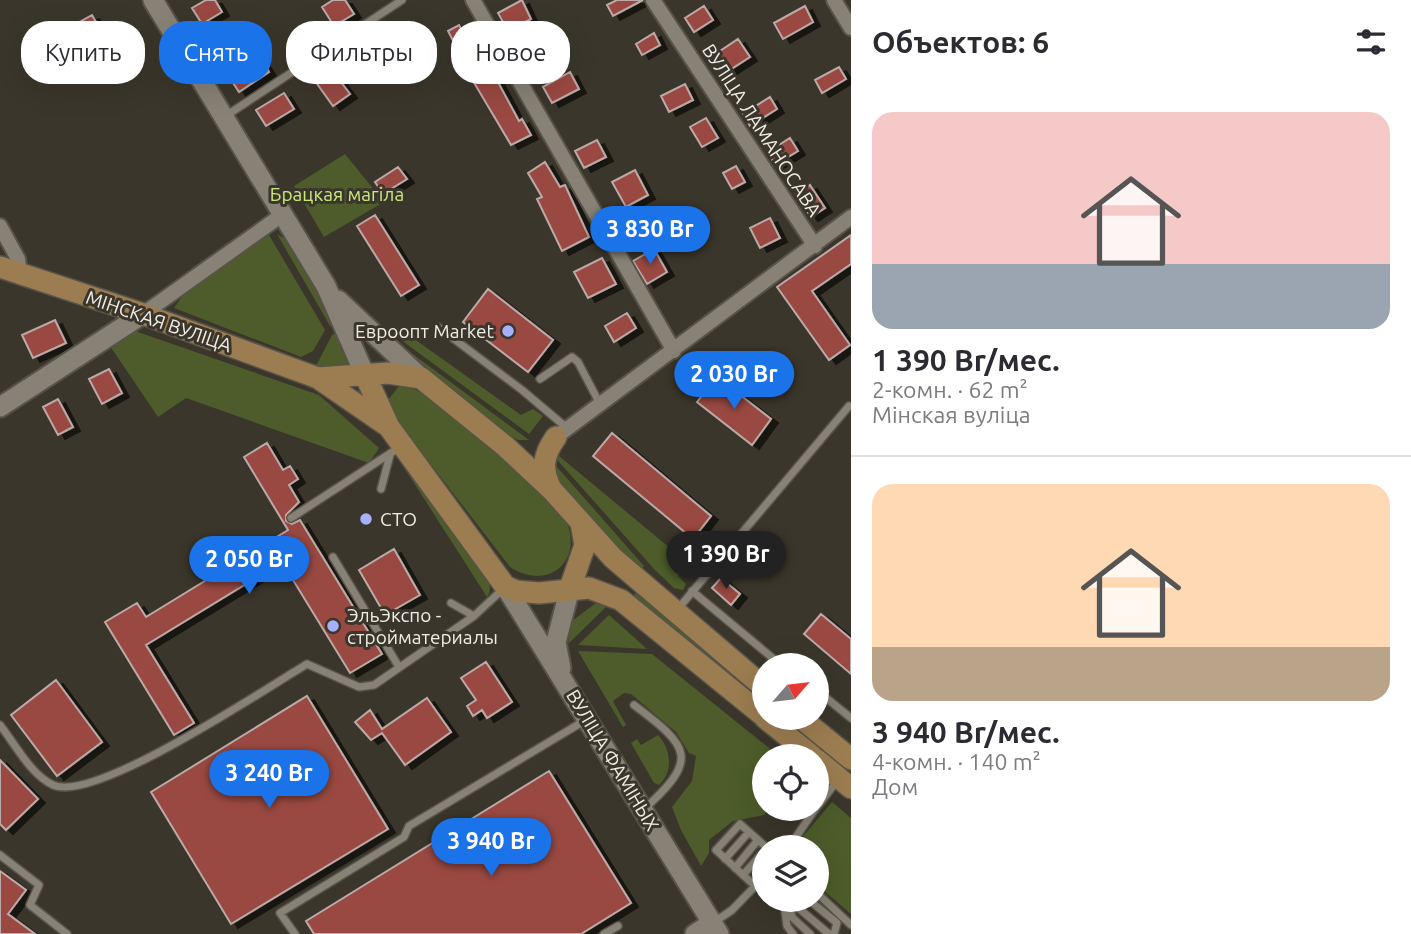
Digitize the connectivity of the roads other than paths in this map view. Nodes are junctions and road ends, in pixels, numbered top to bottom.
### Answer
1 (153, 0) edge
2 (402, 0) edge
3 (473, 0) edge
4 (653, 0) edge
5 (834, 0) edge
6 (851, 28) edge
7 (223, 117) junction
8 (282, 215) junction
9 (851, 217) edge
10 (0, 226) edge
11 (815, 246) junction
12 (10, 271) edge
13 (326, 286) junction
14 (143, 314) junction
15 (438, 327) dead end
16 (674, 351) junction
17 (365, 375) junction
18 (412, 377) junction
19 (318, 378) junction
20 (540, 379) dead end
21 (601, 405) junction
22 (849, 406) edge
23 (0, 407) edge
24 (385, 418) junction
25 (562, 433) junction
26 (505, 446) junction
27 (397, 449) junction
28 (381, 489) dead end
29 (552, 490) junction
30 (291, 517) dead end
31 (581, 523) junction
32 (333, 557) dead end
33 (505, 586) junction
34 (570, 589) junction
35 (692, 591) junction
36 (451, 603) dead end
37 (674, 613) junction
38 (474, 616) junction
39 (767, 653) edge
40 (399, 667) junction
41 (562, 676) junction
42 (752, 677) edge
43 (830, 701) edge
44 (634, 705) dead end
45 (752, 706) edge
46 (851, 718) edge
47 (588, 719) junction
48 (0, 725) edge
49 (781, 730) edge
50 (817, 730) edge
51 (798, 744) edge
52 (849, 753) edge
53 (829, 770) edge
54 (845, 783) edge
55 (829, 797) edge
56 (643, 811) junction
57 (749, 832) junction
58 (752, 835) edge
59 (752, 847) edge
60 (0, 855) edge
61 (725, 859) junction
62 (752, 864) edge
63 (735, 868) junction
64 (743, 875) junction
65 (752, 883) edge
66 (752, 891) edge
67 (829, 904) edge
68 (786, 912) edge
69 (791, 912) edge
70 (802, 912) edge
71 (824, 912) edge
72 (851, 925) edge
73 (618, 926) dead end
74 (709, 930) edge
75 (67, 934) edge
76 (295, 934) edge
77 (604, 934) edge
78 (793, 934) edge
79 (810, 934) edge
80 (831, 934) edge

1 - 7 main road
2 - 7 lane
3 - 16 street
4 - 11 street, ВУЛІЦА ЛАМАНОСАВА
5 - 6 street
7 - 8 main road
8 - 13 main road
8 - 14 street
9 - 11 street
10 - 12 street
11 - 16 street
12 - 14 main road, МІНСКАЯ ВУЛІЦА
13 - 17 main road
13 - 18 main road
14 - 19 main road, МІНСКАЯ ВУЛІЦА
14 - 23 main road
15 - 25 lane
16 - 21 street
17 - 18 main road
17 - 19 main road
17 - 24 main road
18 - 24 main road
18 - 26 main road
19 - 24 main road
20 - 21 lane
21 - 25 street
22 - 35 lane
24 - 27 main road
25 - 26 main road
25 - 29 main road
26 - 29 main road
27 - 28 lane
27 - 30 lane
27 - 33 main road
29 - 31 main road
31 - 34 main road
31 - 37 main road
32 - 40 lane
33 - 34 main road
33 - 38 lane
33 - 41 main road, ВУЛІЦА ФАМІНЫХ
34 - 41 main road
34 - 45 main road
35 - 37 lane
35 - 39 lane
36 - 38 lane
37 - 42 main road
38 - 40 lane
40 - 48 lane
41 - 47 main road, ВУЛІЦА ФАМІНЫХ
43 - 46 lane
44 - 56 lane
47 - 56 main road, ВУЛІЦА ФАМІНЫХ
47 - 76 lane
49 - 51 main road
50 - 52 main road
53 - 54 main road
54 - 55 lane
56 - 74 main road, ВУЛІЦА ФАМІНЫХ
57 - 58 lane
57 - 61 lane
57 - 61 lane
59 - 63 lane
60 - 75 lane
61 - 63 lane
62 - 64 lane
63 - 64 lane
64 - 65 lane
66 - 74 lane
67 - 72 lane
68 - 78 lane
69 - 79 lane
70 - 80 lane
71 - 80 lane
73 - 77 lane

